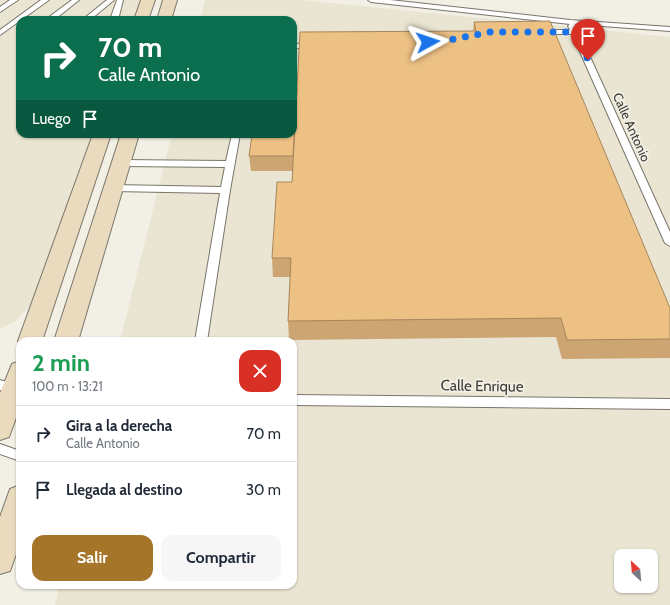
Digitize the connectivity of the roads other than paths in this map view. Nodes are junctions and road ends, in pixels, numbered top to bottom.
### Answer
1 (15, 0) edge
2 (46, 0) edge
3 (76, 0) edge
4 (111, 0) edge
5 (120, 0) edge
6 (148, 0) edge
7 (170, 0) edge
8 (371, 0) edge
9 (0, 10) edge
10 (24, 16) edge
11 (54, 16) edge
12 (91, 16) edge
13 (115, 16) edge
14 (142, 16) edge
15 (165, 16) edge
16 (16, 22) edge
17 (570, 22) junction
18 (670, 29) edge
19 (532, 32) edge
20 (575, 32) junction
21 (0, 33) edge
22 (320, 43) edge
23 (297, 46) edge
24 (101, 138) edge
25 (129, 138) edge
26 (235, 138) edge
27 (122, 163) junction
28 (231, 164) junction
29 (113, 188) junction
30 (225, 190) junction
31 (670, 243) edge
32 (31, 337) edge
33 (67, 337) edge
34 (202, 337) edge
35 (13, 384) edge
36 (297, 400) edge
37 (670, 404) edge
38 (0, 430) edge
39 (0, 449) edge
40 (16, 455) edge
41 (16, 510) edge
42 (0, 561) edge

1 - 9 lane
2 - 10 lane
3 - 11 lane
4 - 12 lane
5 - 13 lane
6 - 14 main road
7 - 15 main road
8 - 17 lane
16 - 21 lane
17 - 18 lane
17 - 20 lane, Calle Antonio
19 - 20 lane
20 - 31 lane, Calle Antonio
22 - 23 lane
24 - 32 main road
25 - 27 main road
26 - 28 lane
27 - 28 lane
27 - 29 main road
28 - 30 lane
29 - 30 lane
29 - 33 main road
30 - 34 lane
35 - 38 main road
36 - 37 lane, Calle Enrique
39 - 40 lane
41 - 42 main road

